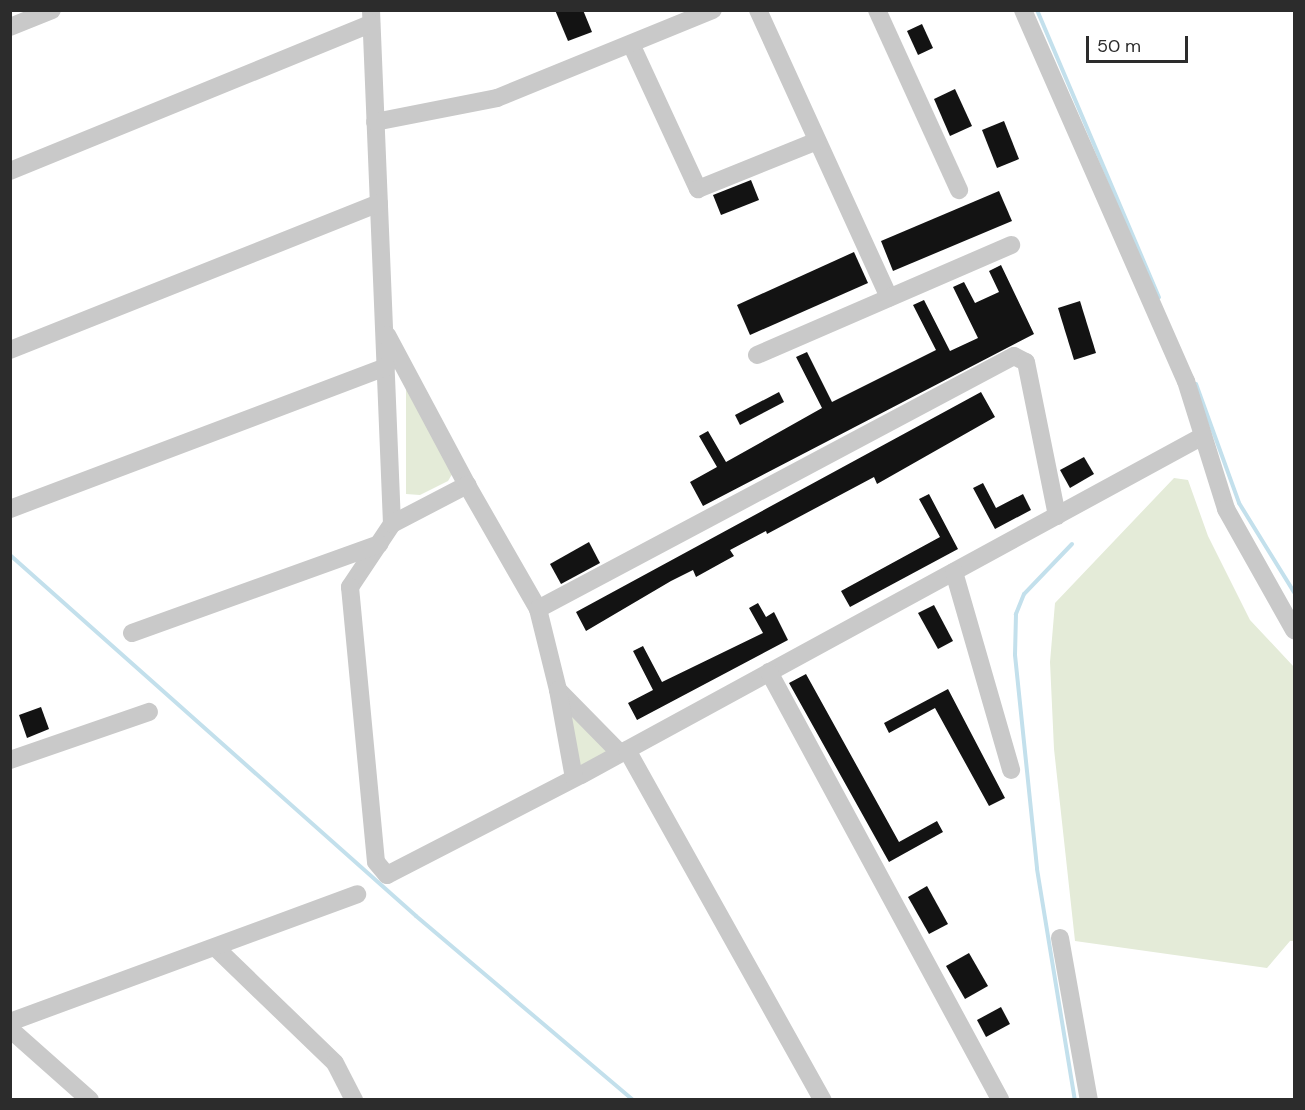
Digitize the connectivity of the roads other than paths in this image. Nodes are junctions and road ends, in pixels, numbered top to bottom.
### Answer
1 (52, 10) edge
2 (713, 10) edge
3 (758, 10) edge
4 (877, 10) edge
5 (1023, 10) edge
6 (371, 17) edge
7 (10, 27) edge
8 (631, 44) junction
9 (375, 122) junction
10 (817, 141) junction
11 (10, 171) edge
12 (959, 190) dead end
13 (379, 203) junction
14 (1011, 245) dead end
15 (889, 298) junction
16 (384, 331) junction
17 (10, 350) edge
18 (757, 355) dead end
19 (386, 367) junction
20 (1201, 437) junction
21 (467, 485) junction
22 (10, 509) edge
23 (1057, 516) junction
24 (392, 524) junction
25 (379, 544) junction
26 (954, 572) junction
27 (538, 609) junction
28 (1294, 630) edge
29 (132, 633) dead end
30 (769, 672) junction
31 (558, 690) junction
32 (149, 712) dead end
33 (623, 752) junction
34 (10, 760) edge
35 (1011, 770) dead end
36 (574, 778) junction
37 (357, 894) dead end
38 (1060, 938) dead end
39 (216, 948) junction
40 (10, 1022) edge
41 (10, 1029) edge
42 (90, 1100) edge
43 (354, 1100) edge
44 (823, 1100) edge
45 (1000, 1100) edge
46 (1089, 1100) edge

1 - 7 street
2 - 8 street
3 - 10 street
4 - 12 street
5 - 20 street
6 - 9 street
6 - 11 street
8 - 9 street
8 - 10 street
9 - 13 street
10 - 15 street
13 - 16 street
13 - 17 street
14 - 15 street
15 - 18 street
16 - 19 street
16 - 21 street
19 - 22 street
19 - 24 street
20 - 23 street
20 - 28 street
21 - 24 street
21 - 27 street
23 - 26 street
23 - 27 street
24 - 25 street
25 - 29 street
25 - 36 street
26 - 30 street
26 - 35 street
27 - 31 street
30 - 33 street
30 - 45 street
31 - 33 street
31 - 36 street
32 - 34 street
33 - 36 street
33 - 44 street
37 - 39 street
38 - 46 street
39 - 40 street
39 - 43 street
41 - 42 street

